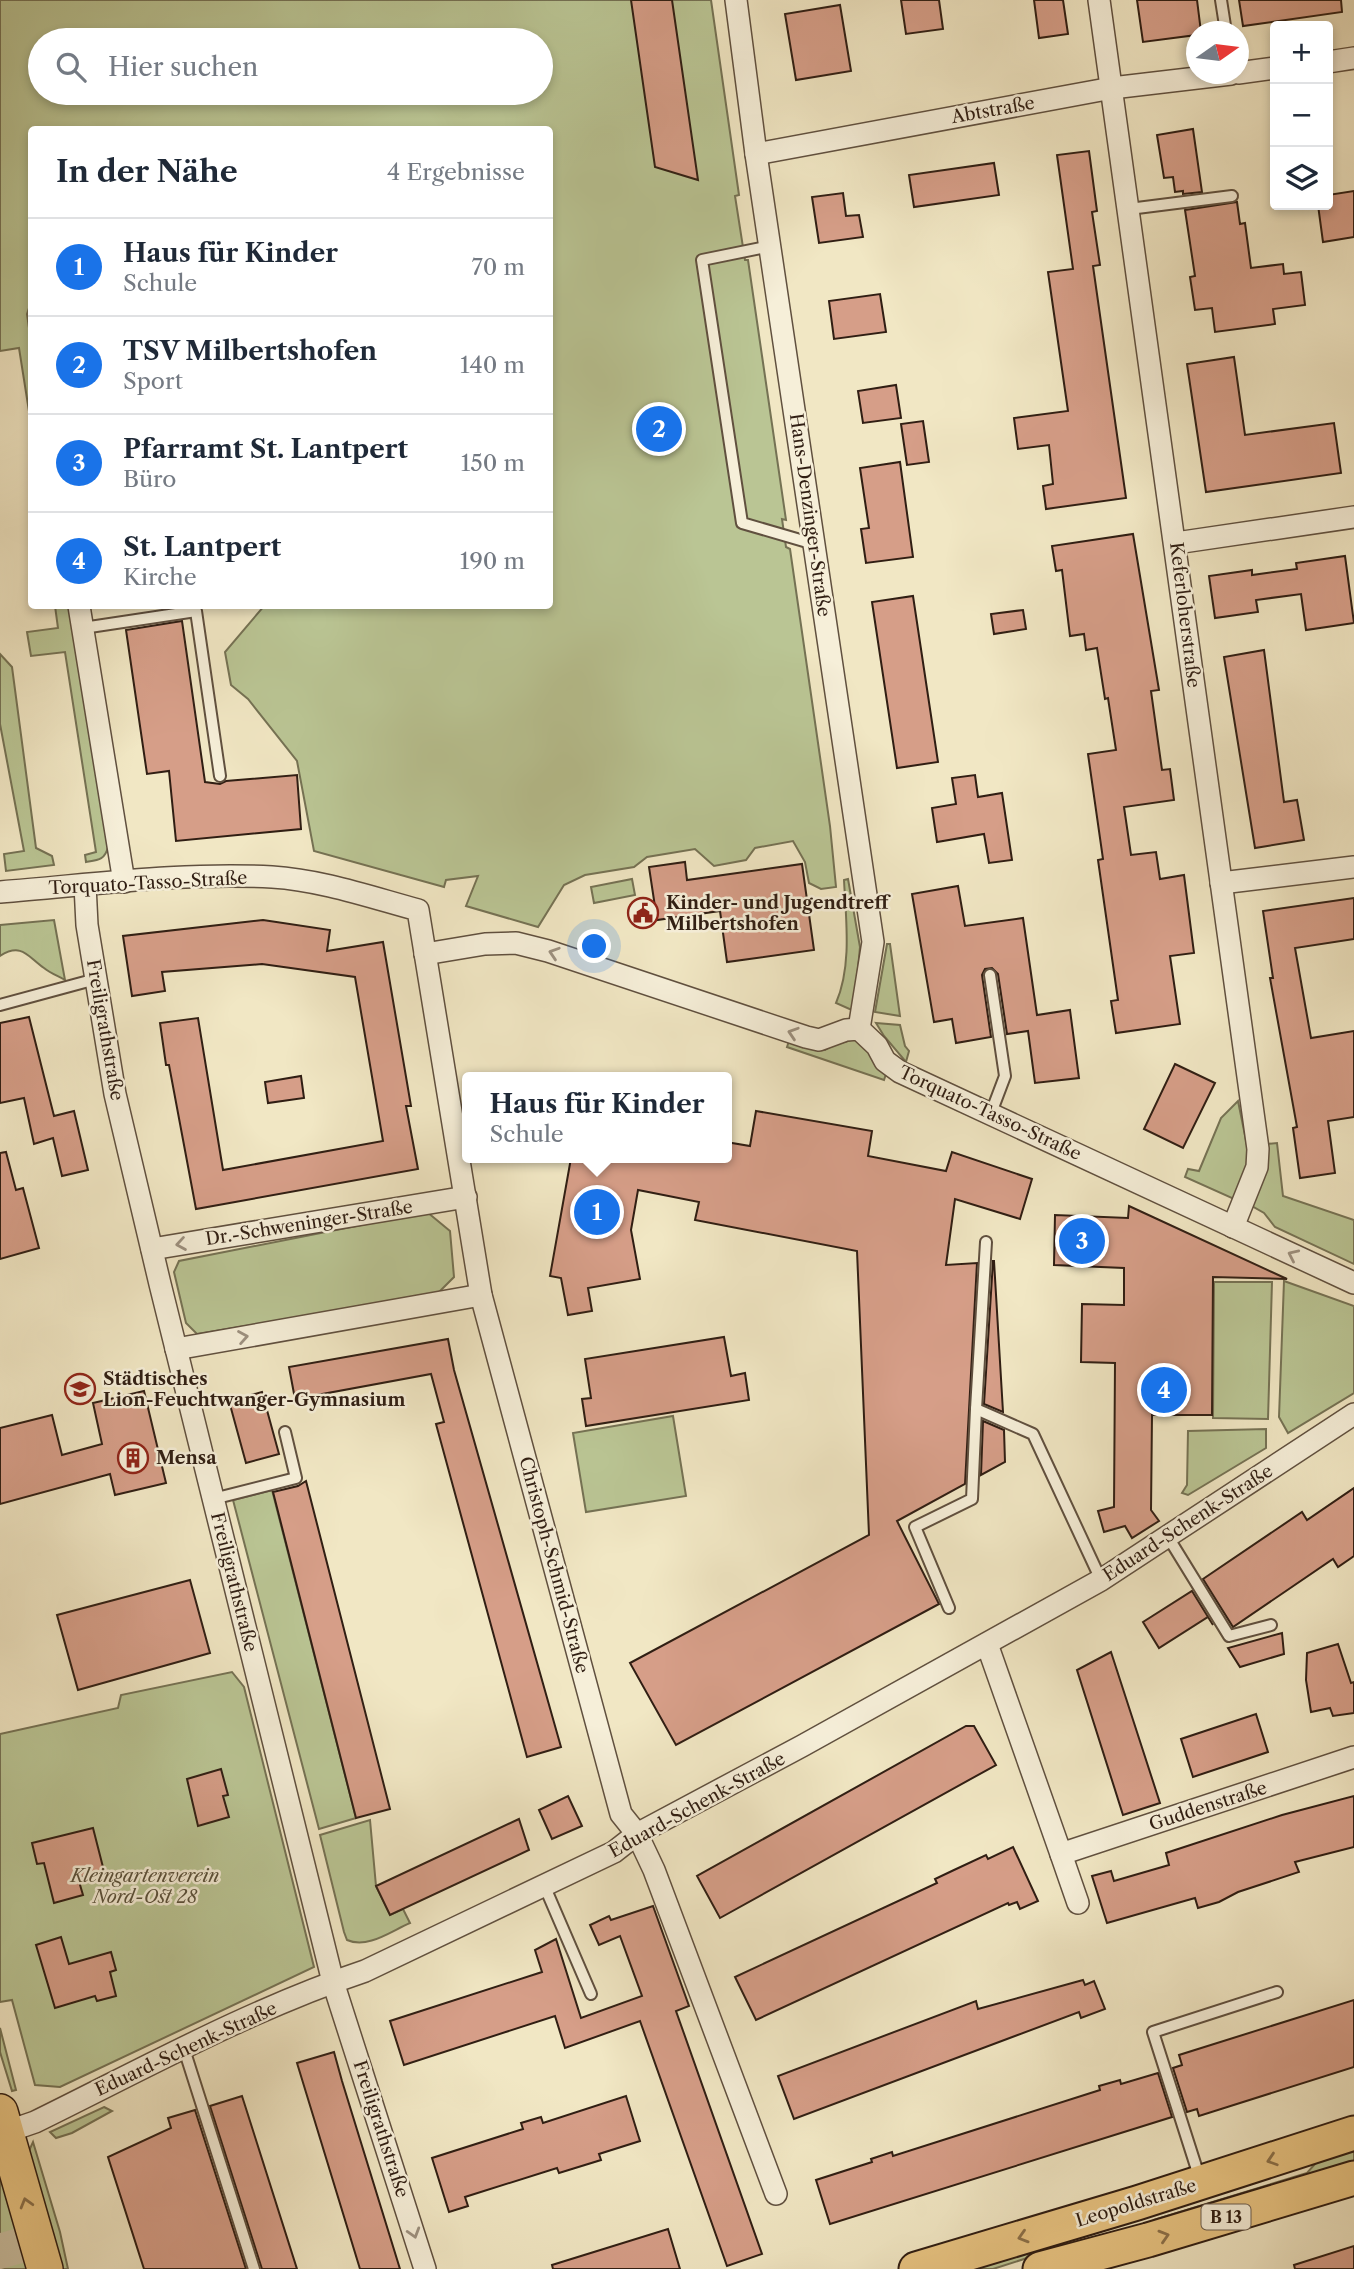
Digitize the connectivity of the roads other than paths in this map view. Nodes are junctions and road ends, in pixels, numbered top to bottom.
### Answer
1 (736, 0) edge
2 (1100, 0) edge
3 (1221, 0) edge
4 (1224, 21) edge
5 (1354, 58) edge
6 (1333, 61) edge
7 (1270, 69) edge
8 (1249, 72) edge
9 (1186, 79) edge
10 (1112, 88) junction
11 (756, 154) junction
12 (1232, 196) dead end
13 (1129, 209) junction
14 (771, 246) junction
15 (1354, 517) edge
16 (1176, 543) junction
17 (814, 544) junction
18 (80, 609) edge
19 (83, 628) junction
20 (220, 776) dead end
21 (1354, 867) edge
22 (124, 882) junction
23 (1221, 883) junction
24 (85, 885) junction
25 (0, 892) edge
26 (418, 910) joint
27 (425, 954) junction
28 (990, 975) dead end
29 (96, 979) junction
30 (0, 1005) edge
31 (859, 1029) junction
32 (991, 1113) junction
33 (466, 1197) junction
34 (1233, 1227) junction
35 (986, 1242) dead end
36 (152, 1249) junction
37 (1354, 1283) edge
38 (481, 1295) junction
39 (176, 1349) junction
40 (976, 1409) junction
41 (1354, 1414) edge
42 (285, 1432) dead end
43 (213, 1499) junction
44 (1168, 1537) junction
45 (1101, 1580) junction
46 (949, 1608) dead end
47 (1271, 1625) dead end
48 (987, 1644) junction
49 (1354, 1757) edge
50 (638, 1834) junction
51 (1061, 1854) junction
52 (544, 1885) junction
53 (1078, 1903) dead end
54 (333, 1982) junction
55 (1277, 1993) dead end
56 (591, 1994) dead end
57 (184, 2049) junction
58 (3, 2122) edge
59 (1354, 2133) edge
60 (1354, 2178) edge
61 (1201, 2182) junction
62 (776, 2194) dead end
63 (1088, 2217) junction
64 (1101, 2261) edge
65 (45, 2269) edge
66 (254, 2269) edge
67 (425, 2269) edge
68 (916, 2269) edge
69 (1040, 2269) edge

1 - 11 street, Hans-Denzinger-Straße
2 - 10 street, Keferloherstraße
3 - 4 lane
5 - 6 street
7 - 8 street
9 - 10 street, Abtstraße
10 - 11 street, Abtstraße
10 - 13 street, Keferloherstraße
11 - 14 street, Hans-Denzinger-Straße
12 - 13 lane
13 - 16 street, Keferloherstraße
14 - 17 street, Hans-Denzinger-Straße
14 - 17 lane
15 - 16 street
16 - 23 street, Keferloherstraße
17 - 31 street, Hans-Denzinger-Straße
18 - 19 street
19 - 20 lane
19 - 22 street
21 - 23 street
22 - 24 street, Torquato-Tasso-Straße
22 - 26 street, Torquato-Tasso-Straße
23 - 34 street, Keferloherstraße
24 - 25 street, Torquato-Tasso-Straße
24 - 29 street, Freiligrathstraße
26 - 27 street, Christoph-Schmid-Straße
31 -> 27 street
27 - 33 street, Christoph-Schmid-Straße
28 - 32 lane
29 - 30 lane
29 - 36 street, Freiligrathstraße
31 - 32 street, Torquato-Tasso-Straße
32 - 34 street, Torquato-Tasso-Straße
33 -> 36 street, Dr.-Schweninger-Straße
33 - 38 street, Christoph-Schmid-Straße
37 -> 34 street, Torquato-Tasso-Straße
35 - 40 lane
36 - 39 street, Freiligrathstraße
39 -> 38 street
38 - 50 street, Christoph-Schmid-Straße
39 - 43 street, Freiligrathstraße
40 - 45 lane
40 - 46 lane
41 - 44 street, Eduard-Schenk-Straße
42 - 43 lane
43 - 54 street, Freiligrathstraße
44 - 45 street, Eduard-Schenk-Straße
44 - 47 lane
45 - 48 street, Eduard-Schenk-Straße
48 - 50 street, Eduard-Schenk-Straße
48 - 51 street
49 - 51 street, Guddenstraße
50 - 52 street, Eduard-Schenk-Straße
50 - 62 street, Christoph-Schmid-Straße
51 - 53 street
52 - 54 street, Eduard-Schenk-Straße
52 - 56 lane
54 - 57 street, Eduard-Schenk-Straße
54 -> 67 street, Freiligrathstraße
55 - 61 lane
57 - 58 street, Eduard-Schenk-Straße
57 - 66 lane
65 -> 58 highway
59 -> 61 main road, Leopoldstraße / B 13
64 -> 60 main road, Leopoldstraße / B 13
61 - 63 main road, Leopoldstraße / B 13
63 - 64 street
63 -> 68 main road, Leopoldstraße / B 13
64 - 69 main road, Leopoldstraße / B 13

